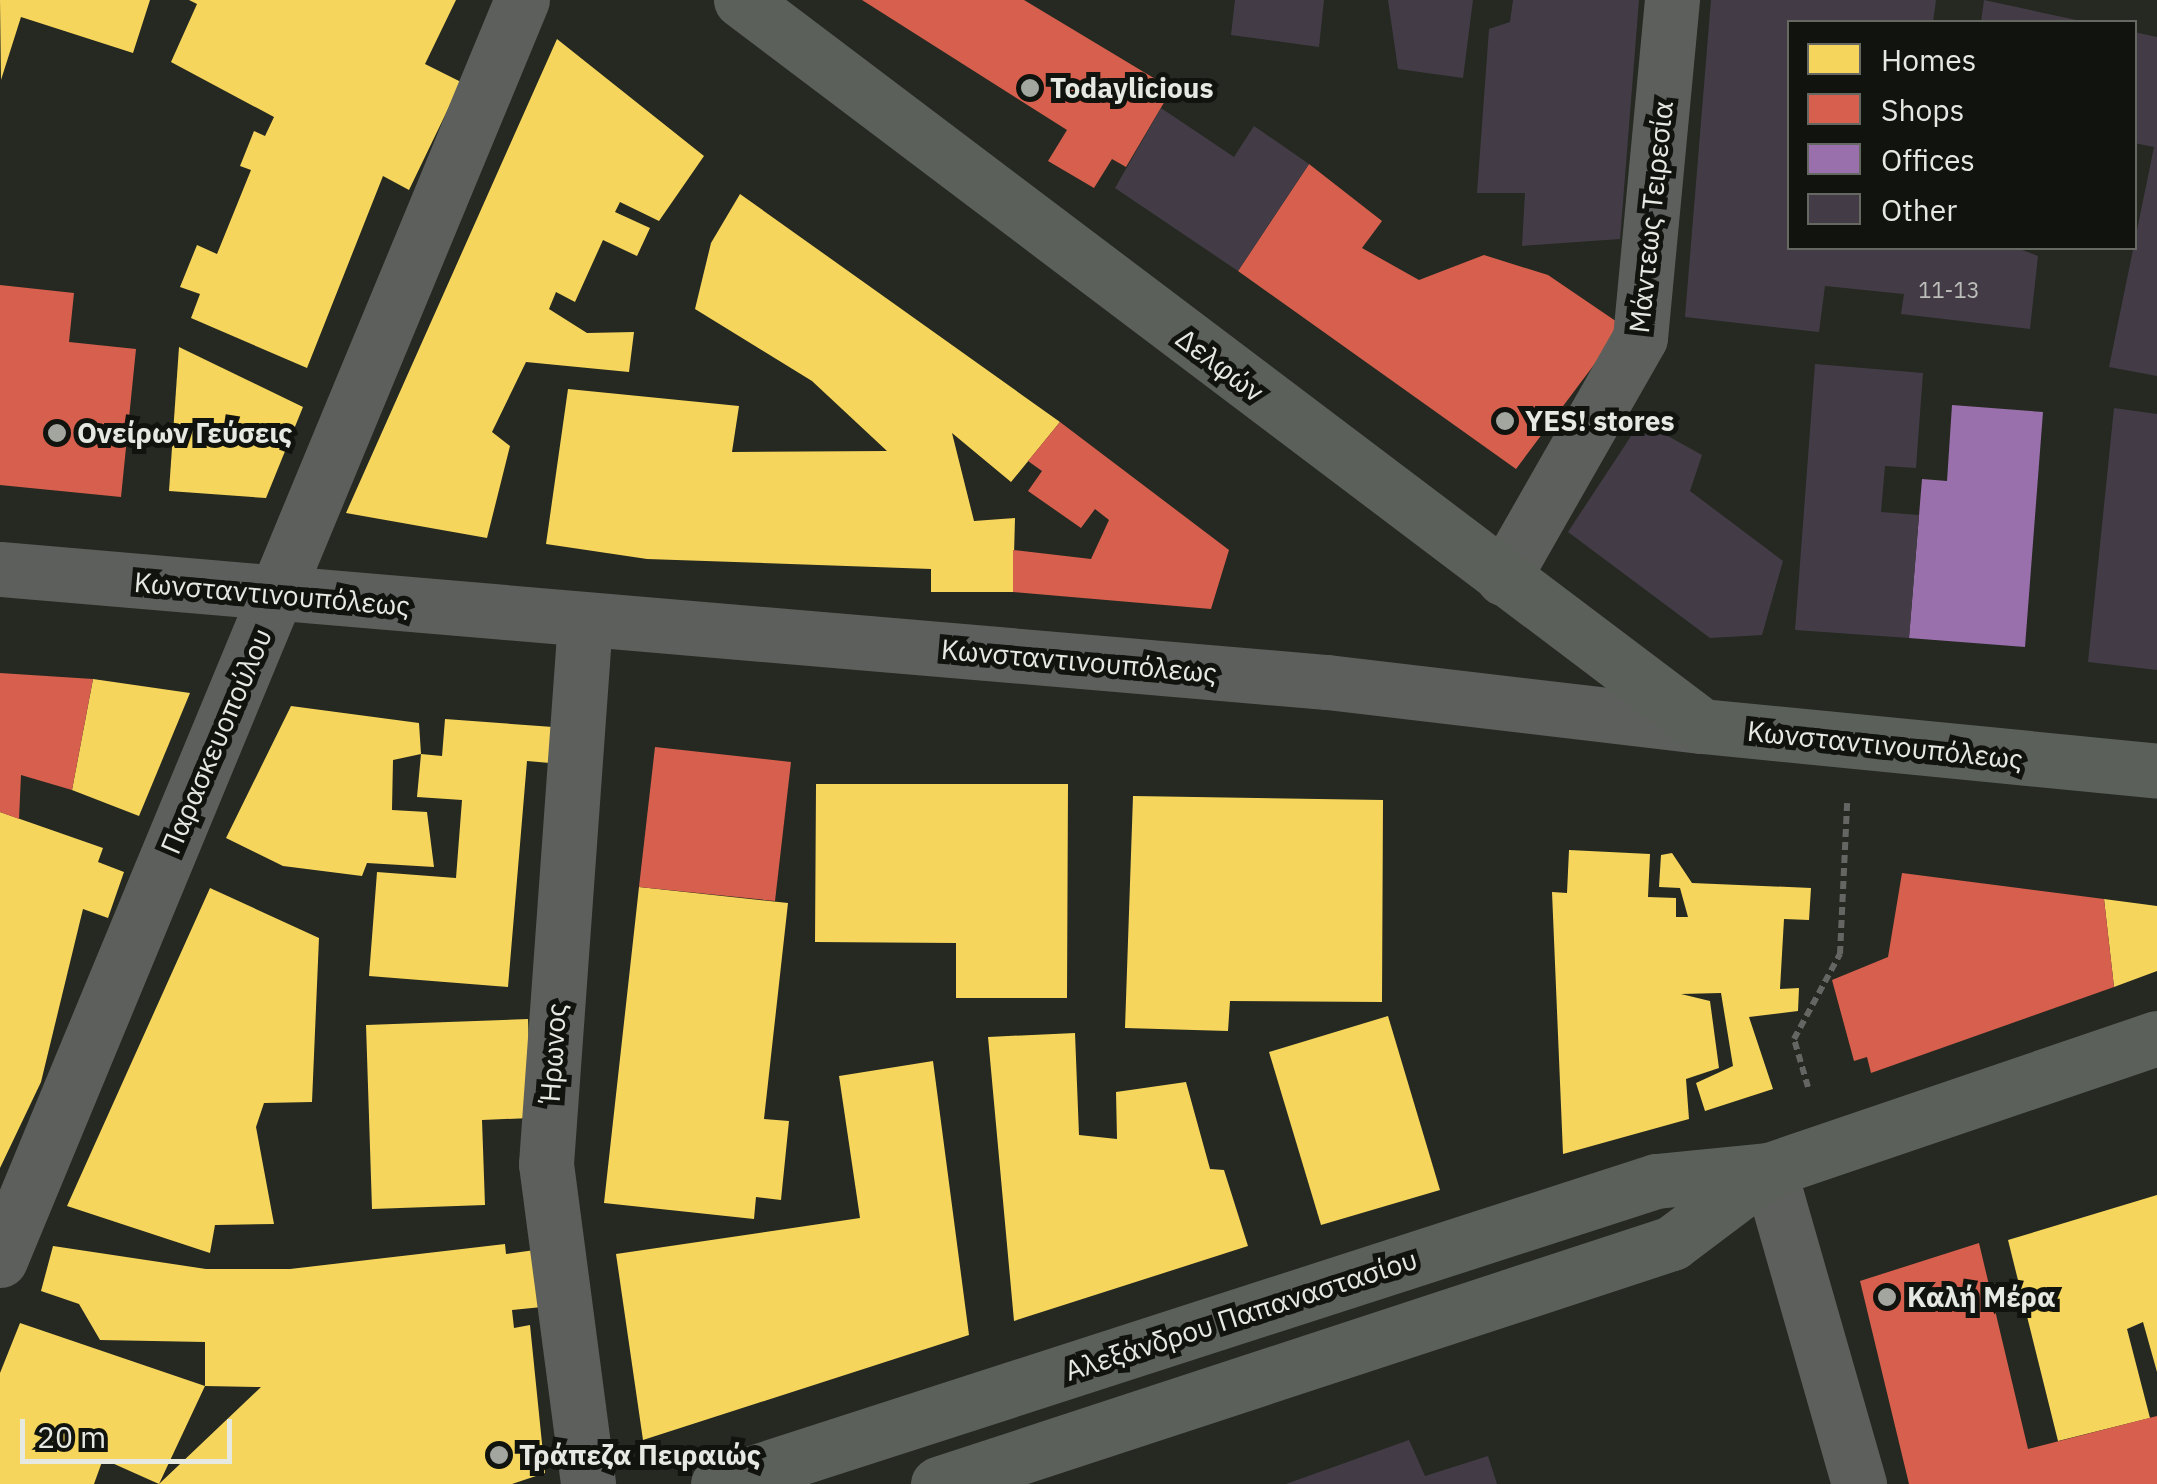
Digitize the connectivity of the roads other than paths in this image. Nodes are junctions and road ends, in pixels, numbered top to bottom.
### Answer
1 (522, 0) edge
2 (741, 0) edge
3 (1672, 0) edge
4 (0, 569) edge
5 (1503, 578) junction
6 (276, 596) junction
7 (585, 620) junction
8 (1702, 726) junction
9 (2157, 771) edge
10 (2157, 1038) edge
11 (1770, 1170) junction
12 (0, 1260) edge
13 (588, 1484) edge
14 (718, 1484) edge
15 (938, 1484) edge
16 (1859, 1484) edge

1 - 6 street, Παρασκευοπούλου
2 - 5 main road, Δελφών
3 - 5 street, Μάντεως Τειρεσία
4 - 6 street, Κωνσταντινουπόλεως
5 - 8 main road, Δελφών
6 - 7 street, Κωνσταντινουπόλεως
6 - 12 street, Παρασκευοπούλου
7 - 8 street, Κωνσταντινουπόλεως
7 - 13 street, Ήρωνος
8 - 9 main road, Κωνσταντινουπόλεως
10 - 11 main road, Αλεξάνδρου Παπαναστασίου
11 - 14 main road, Αλεξάνδρου Παπαναστασίου
11 - 15 main road, Αλεξάνδρου Παπαναστασίου
11 - 16 street

